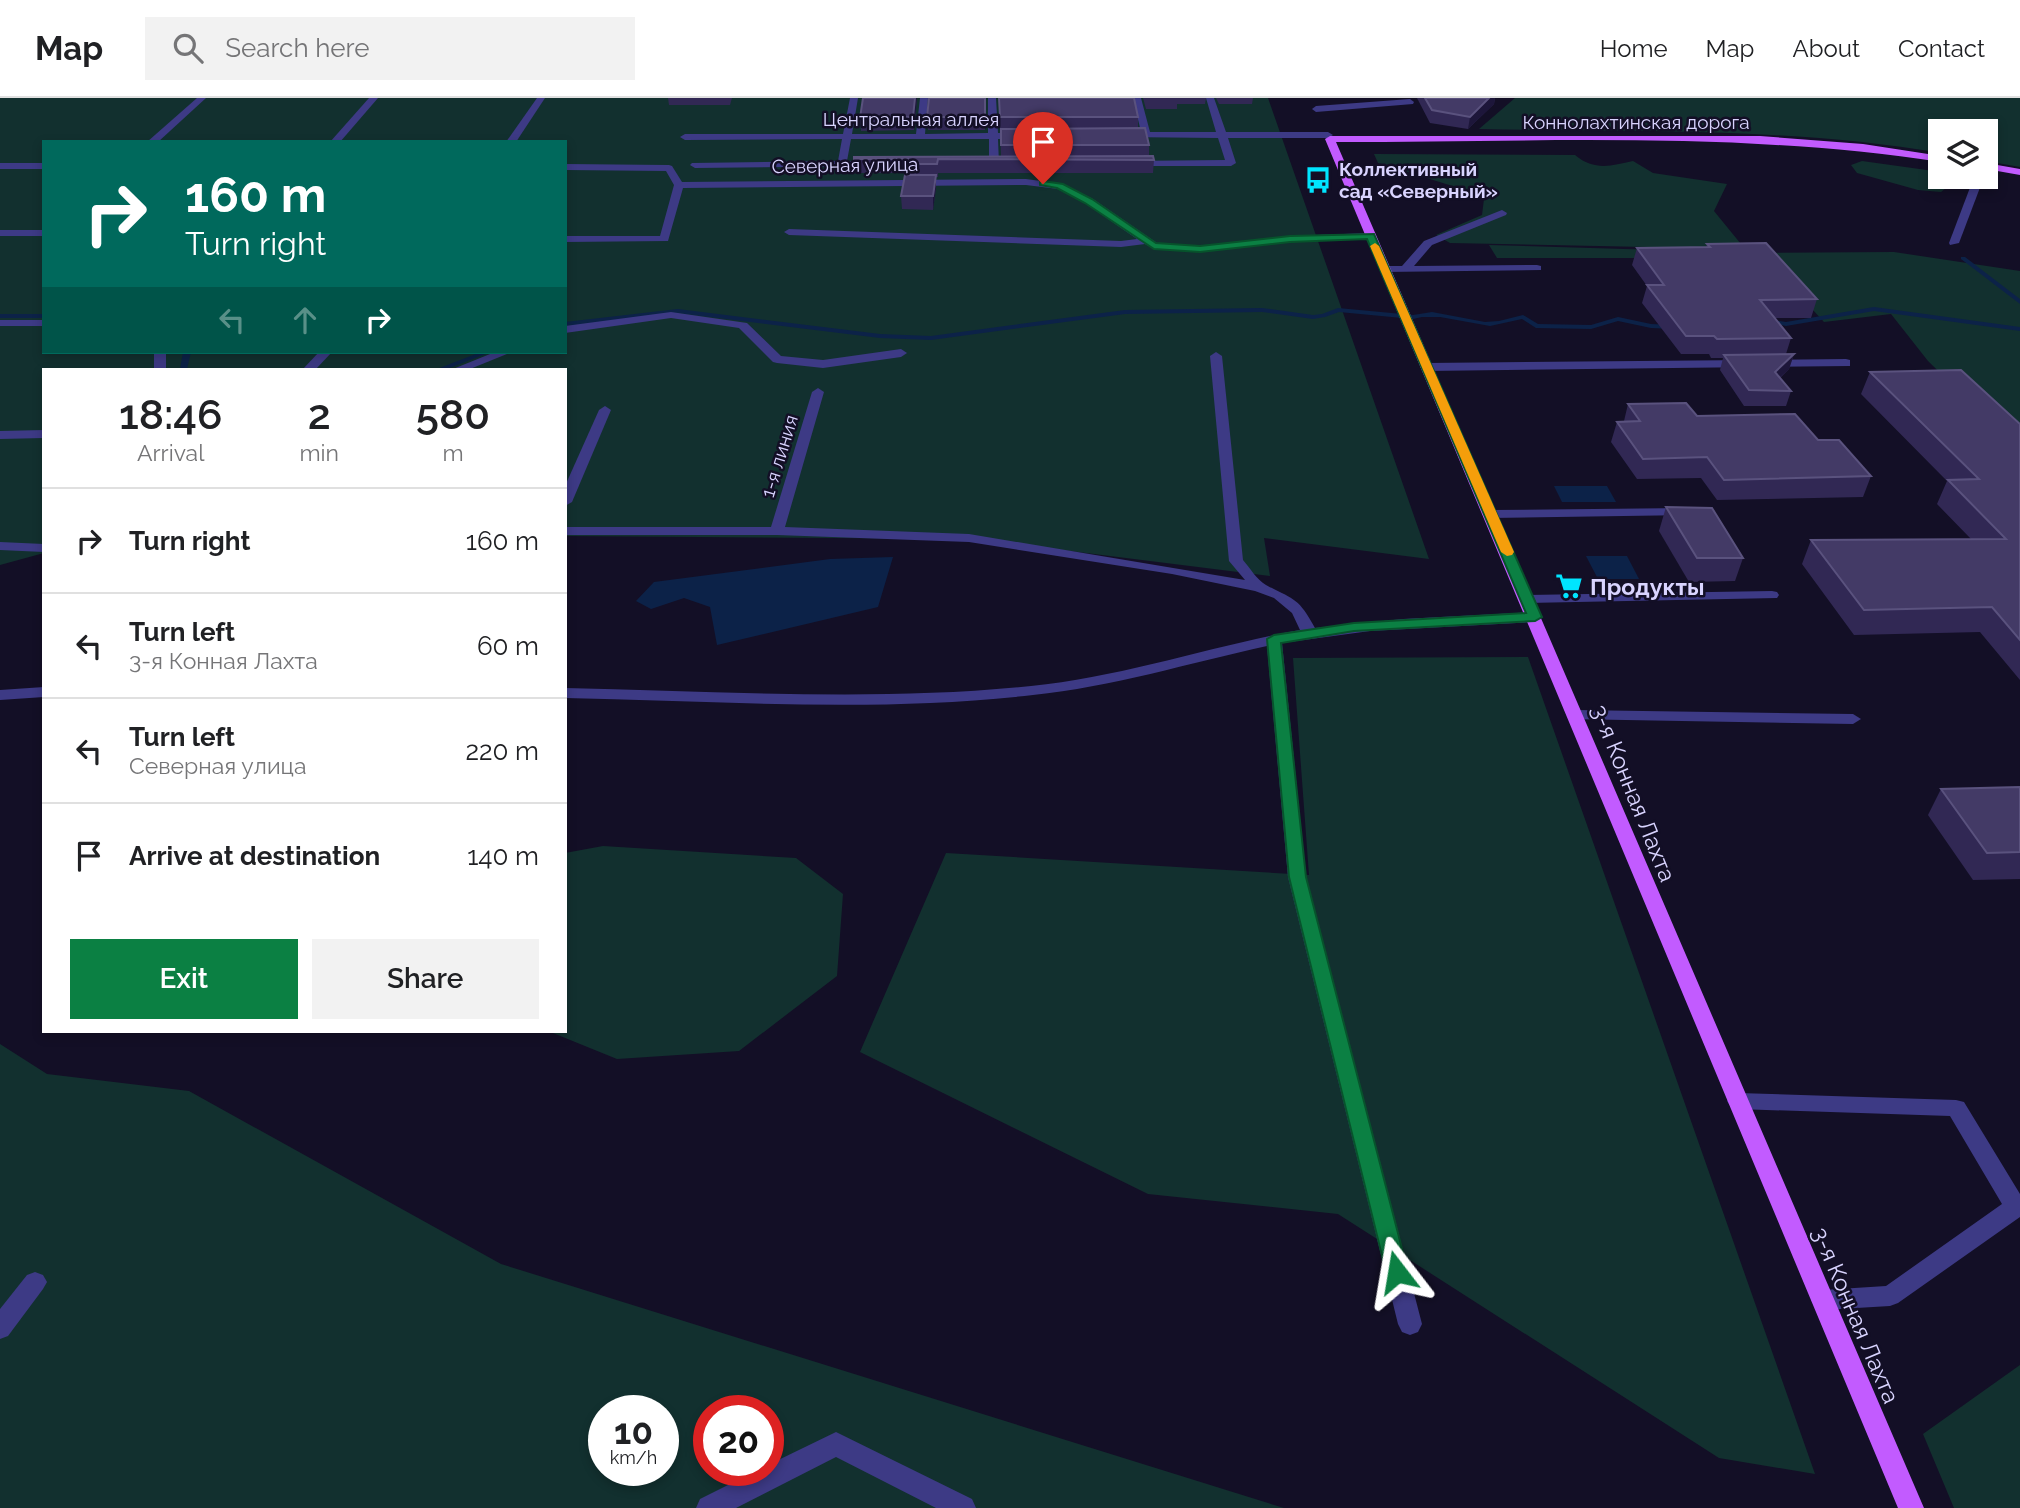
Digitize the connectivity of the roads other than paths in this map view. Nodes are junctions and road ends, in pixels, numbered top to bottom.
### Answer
1 (202, 98) edge
2 (374, 98) edge
3 (541, 98) edge
4 (854, 98) edge
5 (924, 98) edge
6 (992, 98) edge
7 (1137, 98) edge
8 (1210, 98) edge
9 (1311, 98) edge
10 (1410, 102) dead end
11 (1324, 126) junction
12 (1120, 135) edge
13 (1146, 135) junction
14 (1222, 135) junction
15 (847, 136) junction
16 (920, 136) junction
17 (993, 136) junction
18 (1030, 136) edge
19 (685, 137) dead end
20 (154, 140) edge
21 (337, 140) edge
22 (512, 140) edge
23 (1928, 157) edge
24 (1124, 163) edge
25 (842, 164) junction
26 (883, 164) edge
27 (980, 164) edge
28 (994, 164) junction
29 (1007, 164) edge
30 (695, 165) dead end
31 (0, 166) edge
32 (42, 166) edge
33 (567, 167) edge
34 (1998, 168) edge
35 (2020, 172) edge
36 (679, 185) junction
37 (1974, 189) edge
38 (1502, 213) dead end
39 (789, 232) dead end
40 (0, 233) edge
41 (42, 233) edge
42 (1370, 236) junction
43 (567, 239) edge
44 (1147, 241) junction
45 (1954, 243) dead end
46 (1406, 268) junction
47 (1538, 268) dead end
48 (1384, 269) junction
49 (0, 323) edge
50 (42, 323) edge
51 (567, 330) edge
52 (901, 353) dead end
53 (324, 354) edge
54 (500, 354) edge
55 (1216, 356) dead end
56 (1846, 363) dead end
57 (1426, 367) junction
58 (310, 368) edge
59 (462, 368) edge
60 (818, 392) dead end
61 (605, 410) dead end
62 (42, 434) edge
63 (0, 435) edge
64 (567, 497) edge
65 (1694, 512) edge
66 (1490, 514) junction
67 (567, 531) edge
68 (776, 531) junction
69 (0, 545) edge
70 (42, 548) edge
71 (1259, 587) junction
72 (1772, 595) dead end
73 (1531, 608) junction
74 (1310, 634) junction
75 (1274, 639) junction
76 (42, 692) edge
77 (567, 693) edge
78 (0, 695) edge
79 (1575, 715) junction
80 (1853, 719) dead end
81 (1738, 1101) junction
82 (35, 1282) dead end
83 (1823, 1300) junction
84 (1410, 1324) dead end
85 (0, 1328) edge
86 (709, 1508) edge
87 (963, 1508) edge
88 (1911, 1508) edge

1 - 20 street
2 - 21 street
3 - 22 street
4 - 15 street
5 - 16 street
6 - 17 street
7 - 13 street
8 - 14 street
9 - 11 street, 3-я Конная Лахта
10 - 11 street
11 - 14 street
11 - 23 main road, Коннолахтинская дорога
11 - 42 main road, 3-я Конная Лахта
12 - 13 street
13 - 14 street
14 - 24 street
15 - 16 street, Центральная аллея
15 - 19 street, Центральная аллея
15 - 25 street
16 - 17 street, Центральная аллея
17 - 18 street, Центральная аллея
17 - 28 street
25 - 26 street
25 - 30 street
27 - 28 street
28 - 29 street
31 - 32 street
33 - 36 street
34 - 35 main road
36 - 43 street
36 - 44 street, Северная улица
37 - 45 street
38 - 46 street
39 - 44 street
40 - 41 street
42 - 44 street, Северная улица
42 - 48 main road, 3-я Конная Лахта
46 - 47 street
46 - 48 street
48 - 57 main road, 3-я Конная Лахта
49 - 50 street
51 - 52 street
53 - 58 street
54 - 59 street
55 - 71 street
56 - 57 street
57 - 66 main road, 3-я Конная Лахта
60 - 68 street, 1-я линия
61 - 64 street
62 - 63 street
65 - 66 street
66 - 73 main road, 3-я Конная Лахта
67 - 68 street
68 - 71 street
69 - 70 street
71 - 74 street
72 - 73 street
73 - 74 street
73 - 79 main road, 3-я Конная Лахта
74 - 75 street
75 - 77 street
75 - 84 street
76 - 78 street
79 - 80 street
79 - 81 main road, 3-я Конная Лахта
81 - 83 main road, 3-я Конная Лахта
81 - 83 street
82 - 85 street
83 - 88 main road, 3-я Конная Лахта
86 - 87 street

